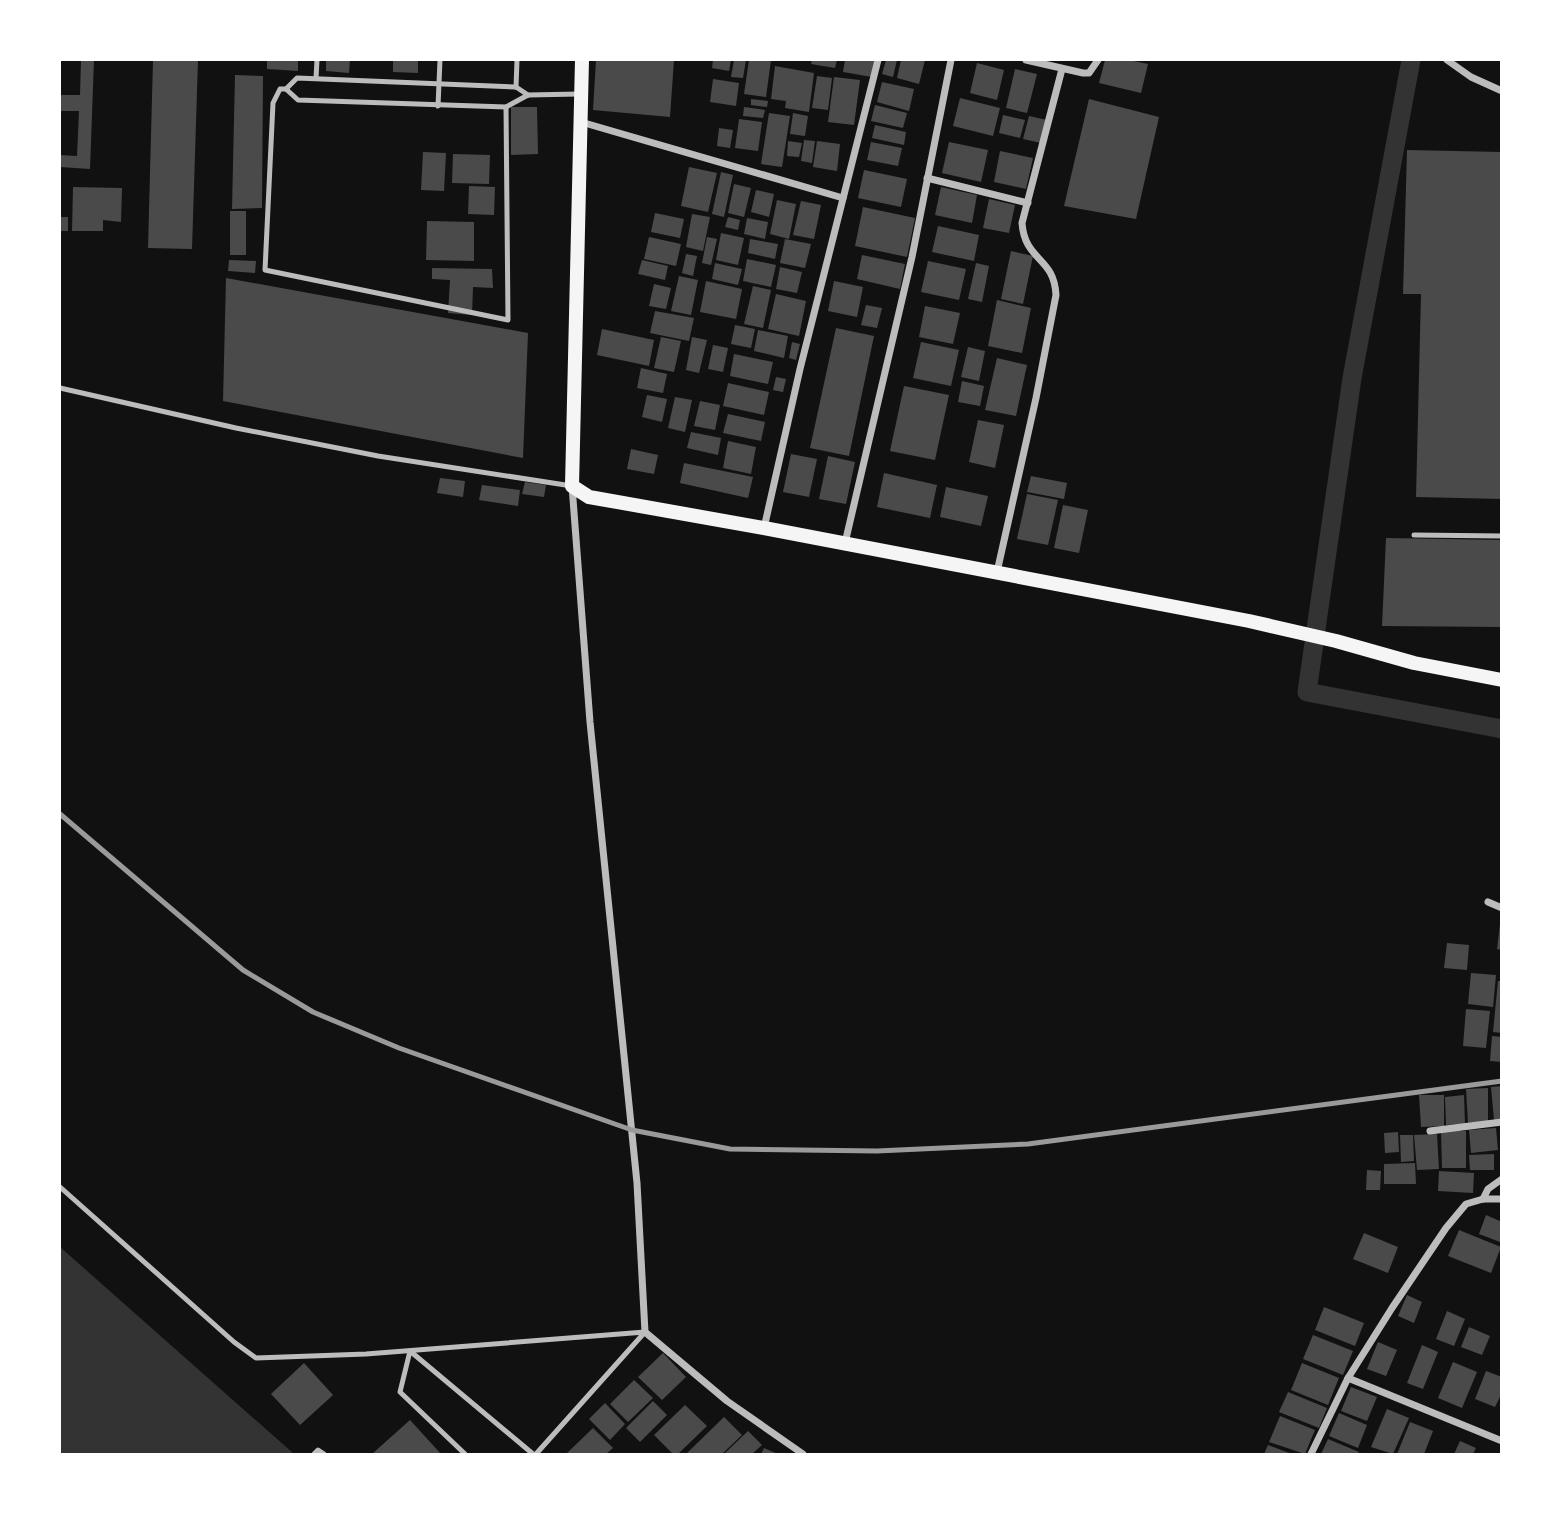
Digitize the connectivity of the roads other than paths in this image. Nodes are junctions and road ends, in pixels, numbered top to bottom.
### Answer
1 (317, 60) edge
2 (440, 60) edge
3 (517, 60) edge
4 (582, 60) edge
5 (878, 60) edge
6 (951, 60) edge
7 (1026, 60) edge
8 (1098, 60) edge
9 (1447, 60) edge
10 (1062, 69) junction
11 (316, 78) junction
12 (438, 83) junction
13 (516, 87) junction
14 (286, 89) junction
15 (1502, 91) edge
16 (528, 94) junction
17 (581, 94) junction
18 (438, 106) junction
19 (506, 107) junction
20 (580, 122) junction
21 (927, 178) junction
22 (843, 198) junction
23 (1028, 203) junction
24 (60, 388) edge
25 (572, 486) junction
26 (764, 528) junction
27 (1414, 535) dead end
28 (1502, 536) edge
29 (845, 543) junction
30 (997, 572) junction
31 (1502, 680) edge
32 (1488, 902) dead end
33 (1502, 908) edge
34 (1502, 1122) edge
35 (1430, 1131) dead end
36 (1502, 1179) edge
37 (60, 1187) edge
38 (1483, 1199) junction
39 (1502, 1199) edge
40 (645, 1332) junction
41 (411, 1351) junction
42 (1348, 1378) junction
43 (1502, 1441) edge
44 (314, 1454) edge
45 (324, 1454) edge
46 (465, 1454) edge
47 (535, 1454) edge
48 (803, 1454) edge
49 (1311, 1454) edge

1 - 11 lane
2 - 12 lane
3 - 13 lane
4 - 17 main road
5 - 22 street
6 - 21 street
7 - 10 street
8 - 10 street
9 - 15 street
10 - 23 street
11 - 12 lane
11 - 14 lane
12 - 13 lane
12 - 18 lane
13 - 16 lane
14 - 18 lane
14 - 19 lane
16 - 17 lane
16 - 19 lane
17 - 20 main road
18 - 19 lane
20 - 22 street
20 - 25 main road
21 - 23 street
21 - 29 street
22 - 26 street
23 - 30 street
24 - 25 lane
25 - 26 main road
25 - 40 street
26 - 29 main road
27 - 28 lane
29 - 30 main road
30 - 31 main road
32 - 33 street
34 - 35 street
36 - 38 street
37 - 41 lane
38 - 39 street
38 - 42 street
40 - 41 lane
40 - 47 lane
40 - 48 street
41 - 46 lane
41 - 47 lane
42 - 43 street
42 - 49 street
44 - 45 lane

